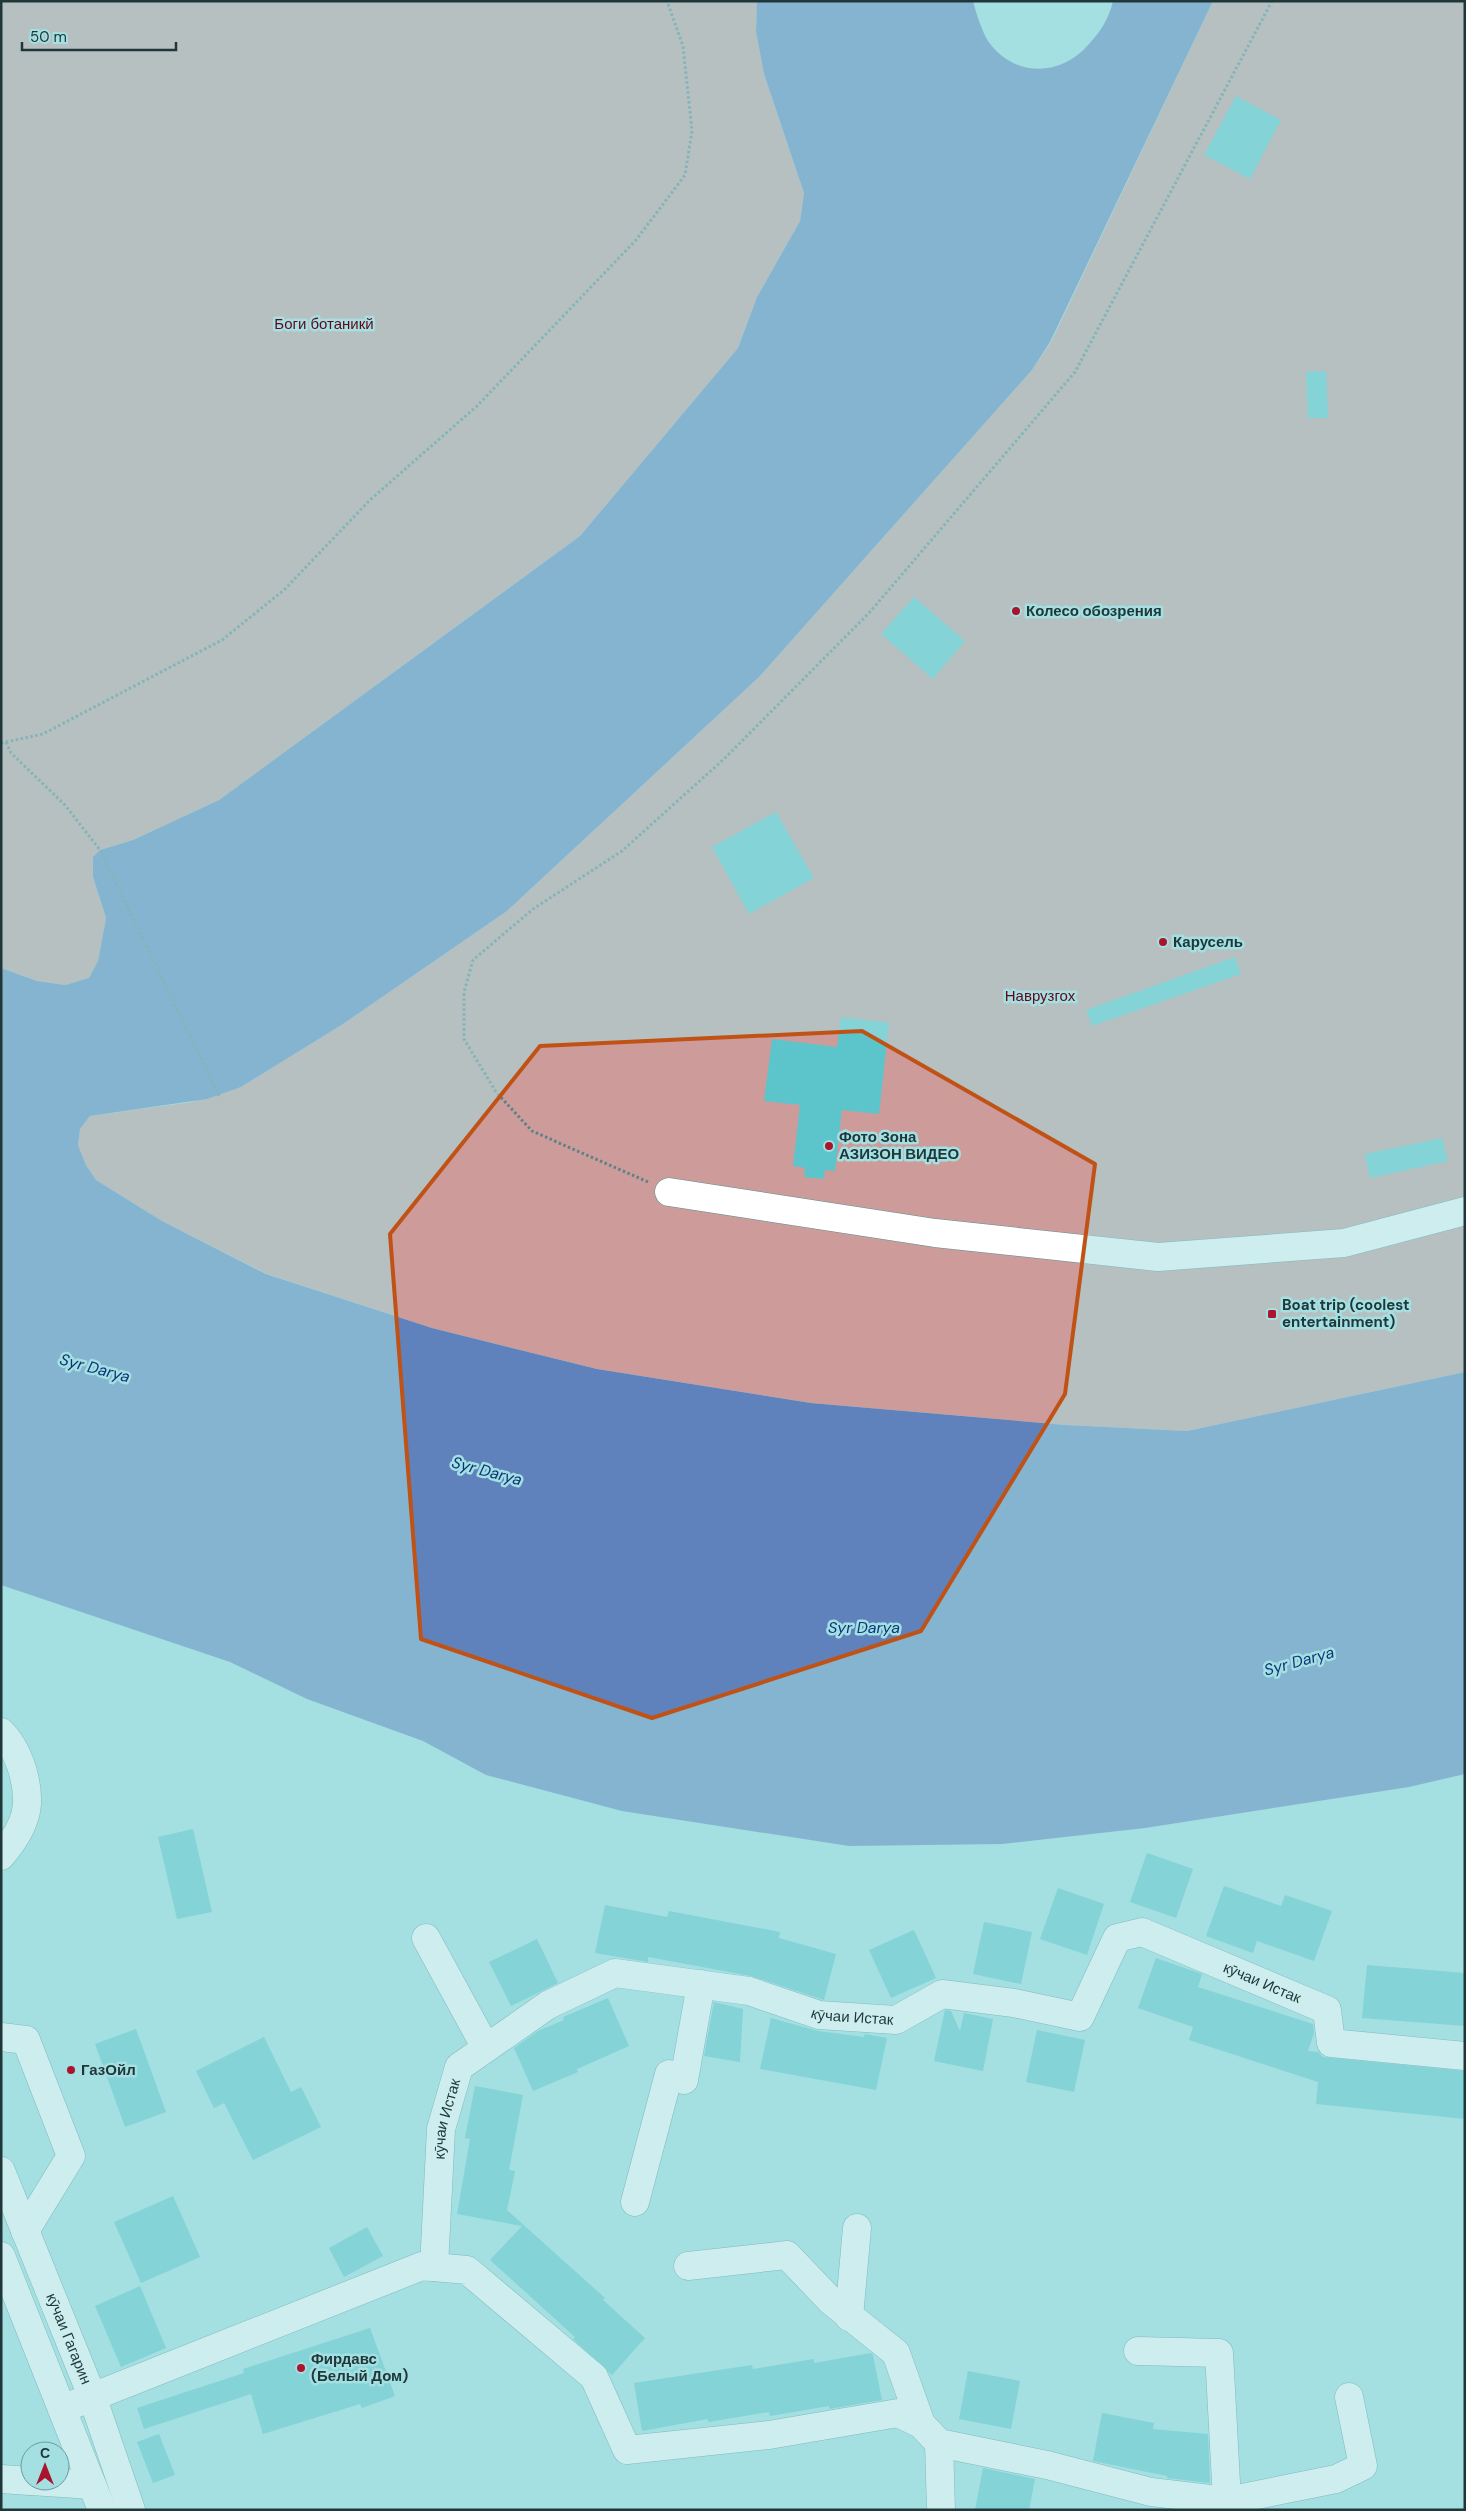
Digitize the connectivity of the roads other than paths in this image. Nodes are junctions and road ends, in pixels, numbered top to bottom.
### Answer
1 (669, 1192) road end
2 (1465, 1211) edge
3 (1, 1732) edge
4 (1, 1758) edge
5 (1, 1821) edge
6 (1, 1856) edge
7 (426, 1938) dead end
8 (701, 1984) junction
9 (1, 2037) edge
10 (486, 2048) junction
11 (1465, 2056) edge
12 (1, 2171) edge
13 (635, 2202) dead end
14 (857, 2228) dead end
15 (26, 2231) junction
16 (1, 2256) edge
17 (688, 2266) dead end
18 (434, 2267) junction
19 (849, 2317) junction
20 (1138, 2351) dead end
21 (92, 2396) junction
22 (1349, 2397) dead end
23 (62, 2409) junction
24 (930, 2434) junction
25 (1, 2479) edge
26 (20, 2480) edge
27 (70, 2484) edge
28 (92, 2485) junction
29 (1228, 2501) junction
30 (102, 2510) edge
31 (130, 2510) edge
32 (941, 2510) edge

1 - 2 main road
3 - 6 main road
4 - 5 main road
7 - 10 main road
8 - 10 main road, кӯчаи Истак
8 - 11 main road, кӯчаи Истак
8 - 13 main road
9 - 15 main road
10 - 18 main road, кӯчаи Истак
12 - 15 main road, кӯчаи Гагарин
14 - 19 main road
15 - 21 main road, кӯчаи Гагарин
16 - 23 main road
17 - 19 main road
18 - 21 main road
18 - 24 main road
19 - 24 main road
20 - 29 main road
21 - 23 main road
21 - 31 main road, кӯчаи Гагарин
22 - 29 main road
23 - 28 main road
24 - 29 main road
24 - 32 main road
25 - 26 main road
27 - 28 main road
28 - 30 main road

